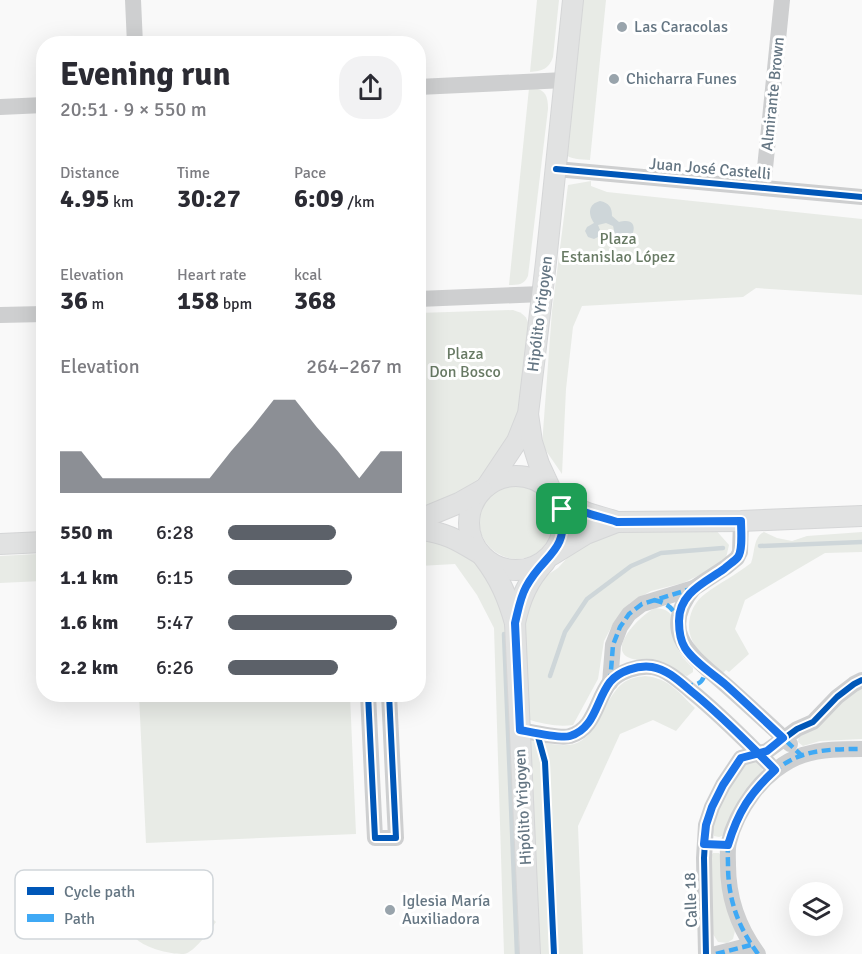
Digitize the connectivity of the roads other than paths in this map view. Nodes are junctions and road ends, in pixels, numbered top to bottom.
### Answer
1 (133, 0) edge
2 (573, 0) edge
3 (782, 0) edge
4 (135, 36) edge
5 (565, 81) junction
6 (426, 87) edge
7 (36, 105) edge
8 (0, 107) edge
9 (556, 169) junction
10 (764, 188) junction
11 (862, 197) edge
12 (542, 294) junction
13 (426, 299) edge
14 (36, 314) edge
15 (0, 315) edge
16 (528, 414) junction
17 (484, 488) junction
18 (553, 492) junction
19 (862, 516) edge
20 (426, 517) edge
21 (741, 521) junction
22 (617, 522) junction
23 (426, 530) edge
24 (36, 542) edge
25 (0, 544) edge
26 (482, 556) junction
27 (550, 557) junction
28 (694, 588) junction
29 (653, 600) junction
30 (678, 619) junction
31 (515, 623) junction
32 (613, 645) junction
33 (636, 668) junction
34 (705, 668) junction
35 (862, 680) edge
36 (610, 683) junction
37 (684, 685) junction
38 (368, 702) edge
39 (389, 702) edge
40 (520, 730) junction
41 (783, 738) junction
42 (862, 749) edge
43 (758, 752) junction
44 (801, 755) junction
45 (775, 770) junction
46 (704, 844) junction
47 (728, 845) junction
48 (755, 949) edge
49 (530, 954) edge
50 (706, 954) edge
51 (716, 954) edge

1 - 4 street
2 - 5 main road, Hipólito Yrigoyen
3 - 10 street, Almirante Brown
5 - 6 street
5 - 9 main road, Hipólito Yrigoyen
7 - 8 street
9 - 10 street, Juan José Castelli
9 - 12 main road, Hipólito Yrigoyen
10 - 11 street, Juan José Castelli
12 - 13 street
12 - 16 main road, Hipólito Yrigoyen
14 - 15 street
16 - 17 main road, Hipólito Yrigoyen
16 - 18 main road, Hipólito Yrigoyen
17 - 18 main road
17 - 20 main road
17 - 26 main road
18 - 22 main road
18 - 27 main road
19 - 21 main road
21 - 22 main road
21 - 28 street
22 - 27 main road
23 - 26 main road
24 - 25 main road
26 - 27 main road
26 - 31 main road, Hipólito Yrigoyen
27 - 31 main road, Hipólito Yrigoyen
28 - 29 street
28 - 30 street
29 - 30 street
29 - 32 street
30 - 34 street
31 - 40 main road, Hipólito Yrigoyen
32 - 33 street
32 - 36 street
33 - 36 street
33 - 37 street
34 - 37 street
34 - 41 street
35 - 41 street, Calle 18
36 - 40 street
37 - 43 street
38 - 39 street
40 - 49 main road, Hipólito Yrigoyen
41 - 43 street, Calle 18
41 - 44 street
42 - 44 street
43 - 45 street
43 - 46 street, Calle 18
44 - 45 street
45 - 47 street
46 - 47 street
46 - 50 street, Calle 18
47 - 48 street
48 - 51 street

